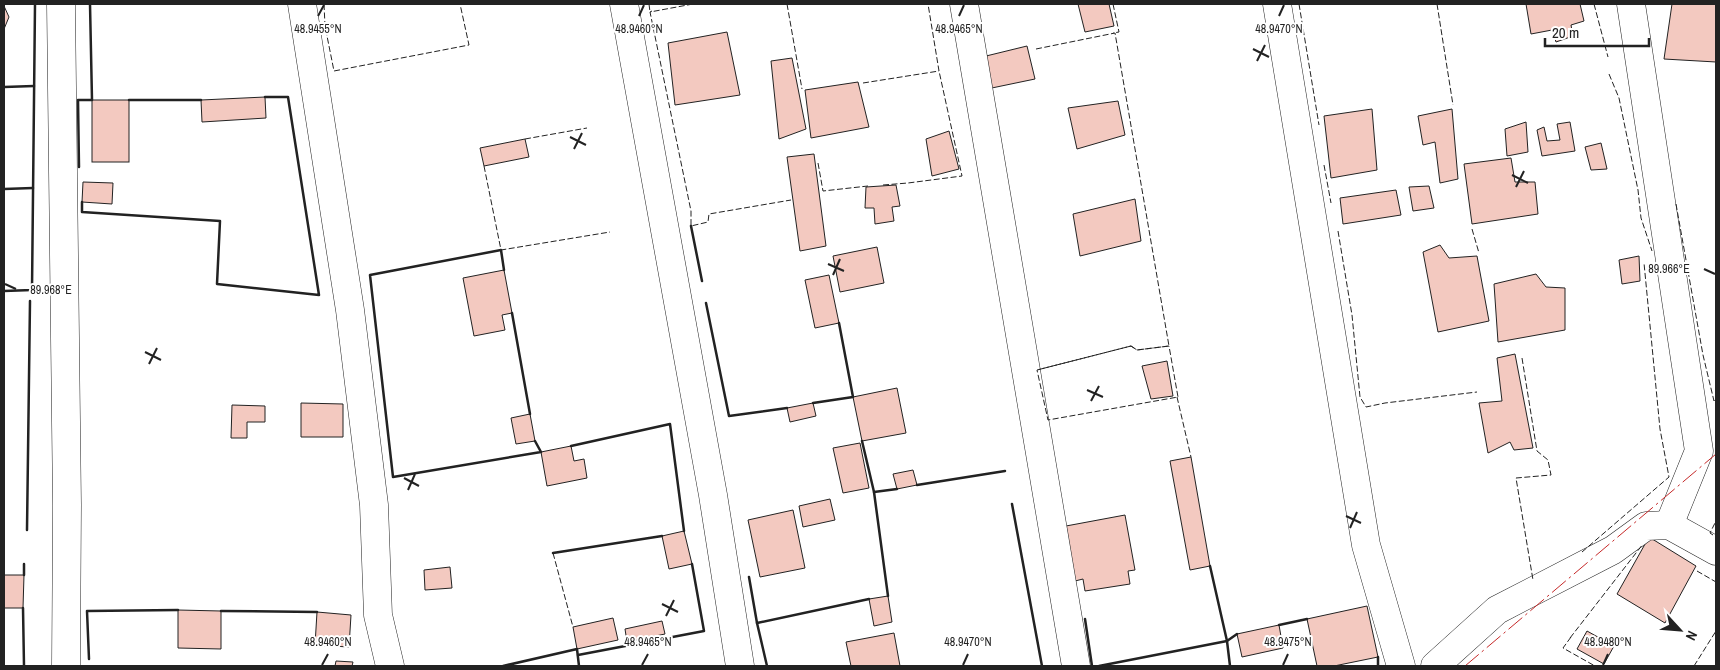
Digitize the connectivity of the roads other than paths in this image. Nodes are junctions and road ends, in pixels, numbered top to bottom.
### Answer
1 (61, 4) edge
2 (302, 4) edge
3 (624, 4) edge
4 (964, 4) edge
5 (1278, 4) edge
6 (1631, 4) edge
7 (1669, 525) junction
8 (1716, 551) edge
9 (66, 666) edge
10 (390, 666) edge
11 (740, 666) edge
12 (1076, 666) edge
13 (1401, 666) edge
14 (1435, 666) edge

1 - 9 street
2 - 10 street
3 - 11 street
4 - 12 street
5 - 13 street
6 - 7 street
7 - 8 street
7 - 14 street

